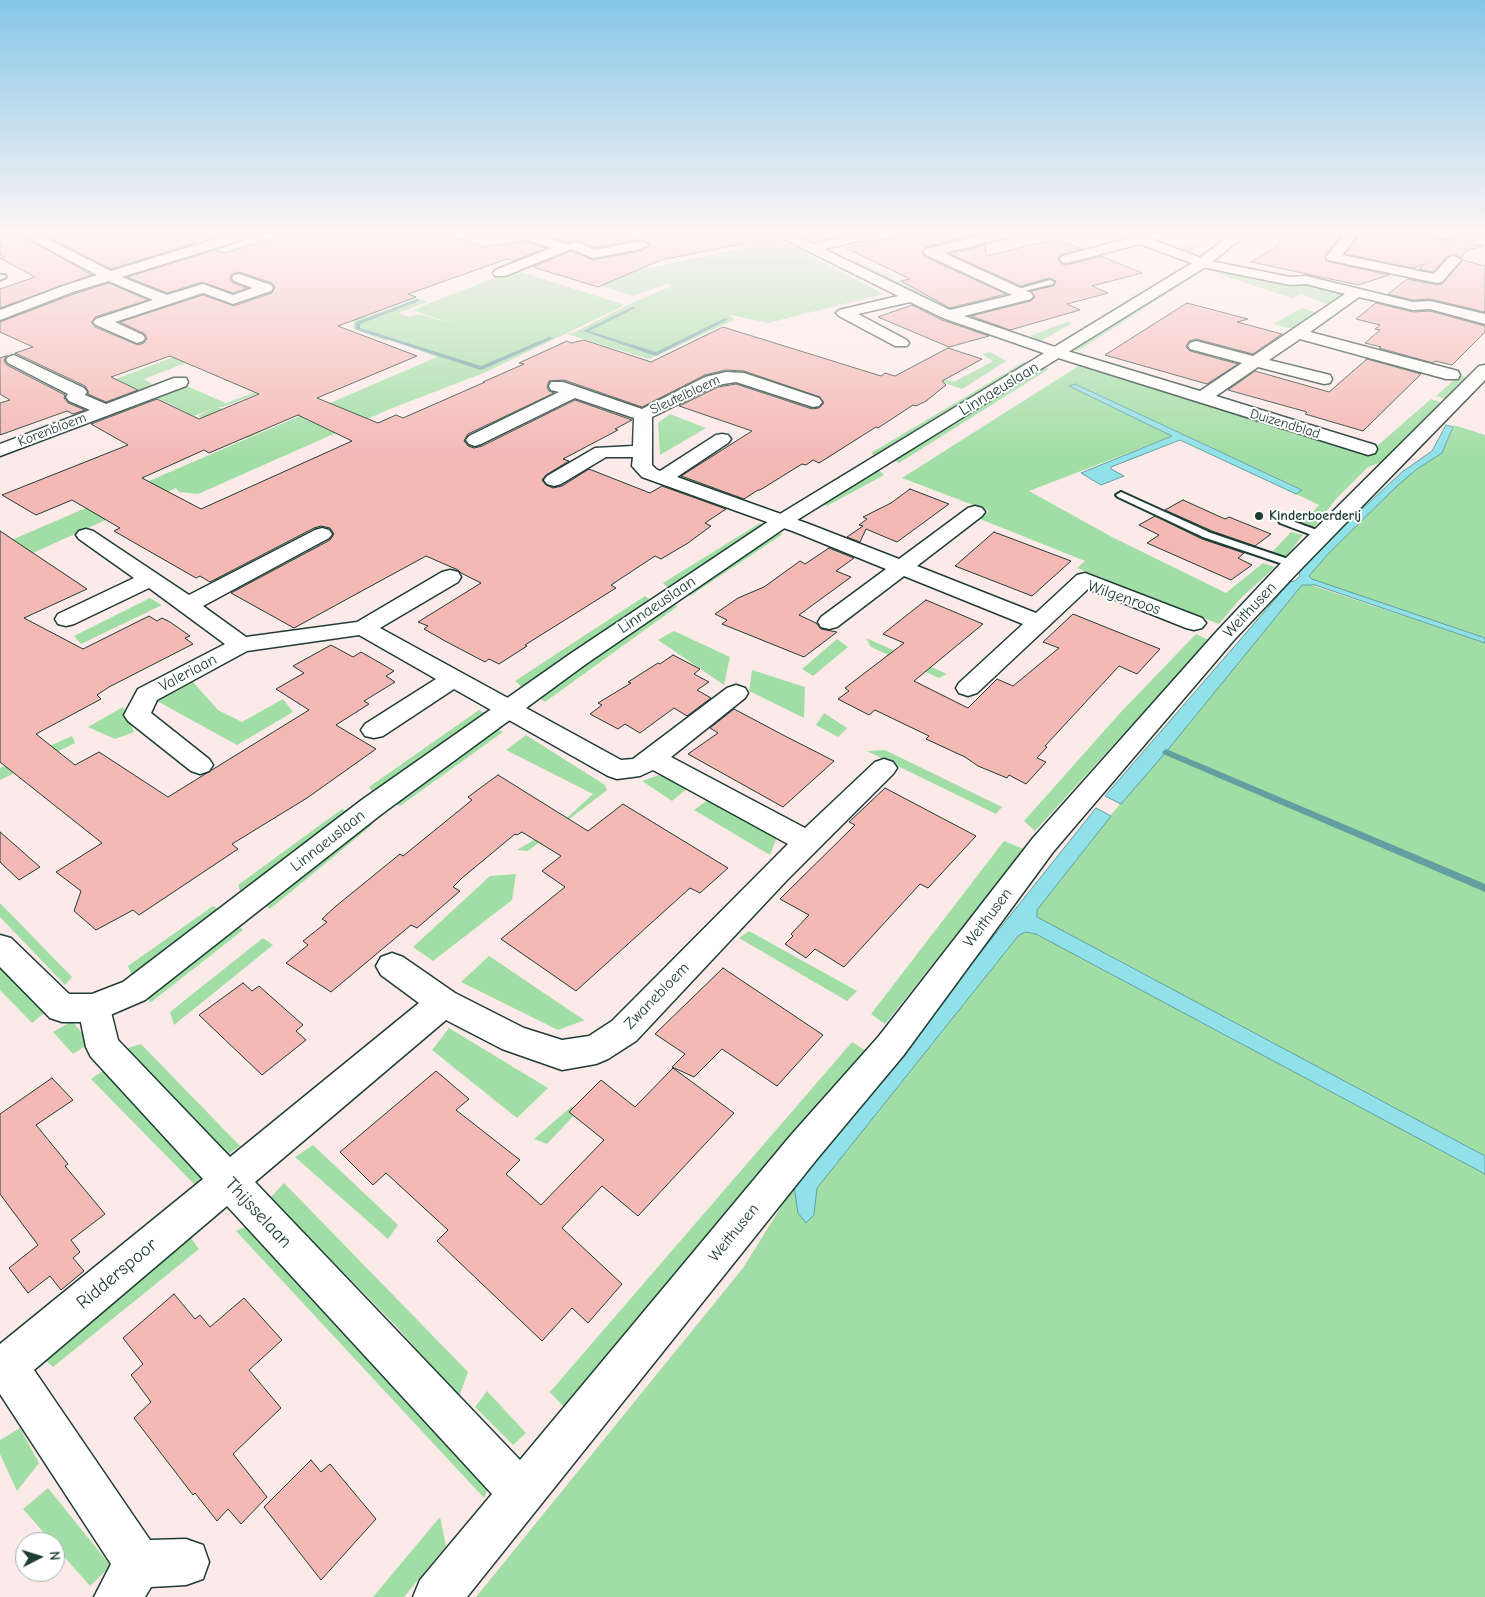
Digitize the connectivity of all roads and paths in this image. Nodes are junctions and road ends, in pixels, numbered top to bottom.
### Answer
1 (18, 308) edge
2 (144, 308) edge
3 (868, 308) edge
4 (931, 308) edge
5 (979, 308) edge
6 (1131, 308) edge
7 (1335, 308) edge
8 (1440, 308) edge
9 (0, 315) edge
10 (948, 315) junction
11 (1485, 319) edge
12 (1297, 333) junction
13 (137, 338) dead end
14 (901, 343) dead end
15 (1196, 346) dead end
16 (1058, 353) junction
17 (14, 360) dead end
18 (1256, 361) junction
19 (1485, 370) edge
20 (1452, 375) dead end
21 (1324, 380) dead end
22 (180, 382) dead end
23 (1202, 398) junction
24 (813, 402) dead end
25 (105, 410) junction
26 (643, 415) junction
27 (722, 439) dead end
28 (475, 440) dead end
29 (1368, 449) dead end
30 (0, 450) edge
31 (641, 451) junction
32 (662, 478) junction
33 (554, 480) dead end
34 (1121, 495) dead end
35 (975, 512) dead end
36 (782, 521) junction
37 (1284, 521) dead end
38 (322, 534) dead end
39 (86, 535) dead end
40 (1321, 535) junction
41 (1293, 564) junction
42 (902, 568) junction
43 (450, 577) dead end
44 (150, 579) junction
45 (188, 605) junction
46 (66, 619) dead end
47 (829, 622) dead end
48 (1038, 622) junction
49 (1194, 623) dead end
50 (364, 628) junction
51 (241, 645) junction
52 (455, 678) junction
53 (968, 688) dead end
54 (736, 693) dead end
55 (508, 707) junction
56 (374, 730) dead end
57 (652, 758) junction
58 (200, 765) dead end
59 (884, 768) dead end
60 (807, 842) junction
61 (0, 947) edge
62 (392, 966) dead end
63 (442, 1003) junction
64 (94, 1008) junction
65 (228, 1181) junction
66 (3, 1367) edge
67 (522, 1494) junction
68 (186, 1562) dead end
69 (128, 1581) edge
70 (437, 1597) edge

1 - 9 street
2 - 13 street
3 - 14 street
4 - 10 street, Duizendblad
5 - 10 street
6 - 16 street, Linnaeuslaan
7 - 12 street
8 - 11 street
10 - 16 street, Duizendblad
12 - 18 street
12 - 20 street
15 - 18 street
16 - 23 street, Duizendblad
16 - 36 street, Linnaeuslaan
17 - 25 street, Korenbloem
18 - 21 street
18 - 23 street
19 - 40 street, Weithusen
22 - 25 street, Korenbloem
23 - 29 street, Duizendblad
24 - 26 street, Sleutelbloem
25 - 30 street, Korenbloem
26 - 28 street, Sleutelbloem
26 - 31 street, Sleutelbloem
27 - 32 street
31 - 32 street, Sleutelbloem
31 - 33 street
32 - 36 street, Sleutelbloem
34 - 41 lane
35 - 42 street
36 - 42 street
36 - 55 street, Linnaeuslaan
37 - 40 lane
38 - 45 street
39 - 44 street, Valeriaan
40 - 41 street, Weithusen
41 - 67 street, Weithusen
42 - 47 street
42 - 48 street
43 - 50 street, Valeriaan
44 - 45 street, Valeriaan
44 - 46 street
45 - 51 street, Valeriaan
48 - 49 street, Wilgenroos
48 - 53 street, Wilgenroos
50 - 51 street, Valeriaan
50 - 52 street
51 - 58 street, Valeriaan
52 - 55 street
52 - 56 street
54 - 57 street
55 - 57 street
55 - 64 street, Linnaeuslaan
57 - 60 street
59 - 60 street, Zwanebloem
60 - 63 street, Zwanebloem
61 - 64 street
62 - 63 street, Zwanebloem
63 - 65 street
64 - 65 street, Thijsselaan
65 - 66 street, Ridderspoor
65 - 67 street, Thijsselaan
66 - 69 street, Ridderspoor
67 - 70 street, Weithusen
68 - 69 street, Ridderspoor

